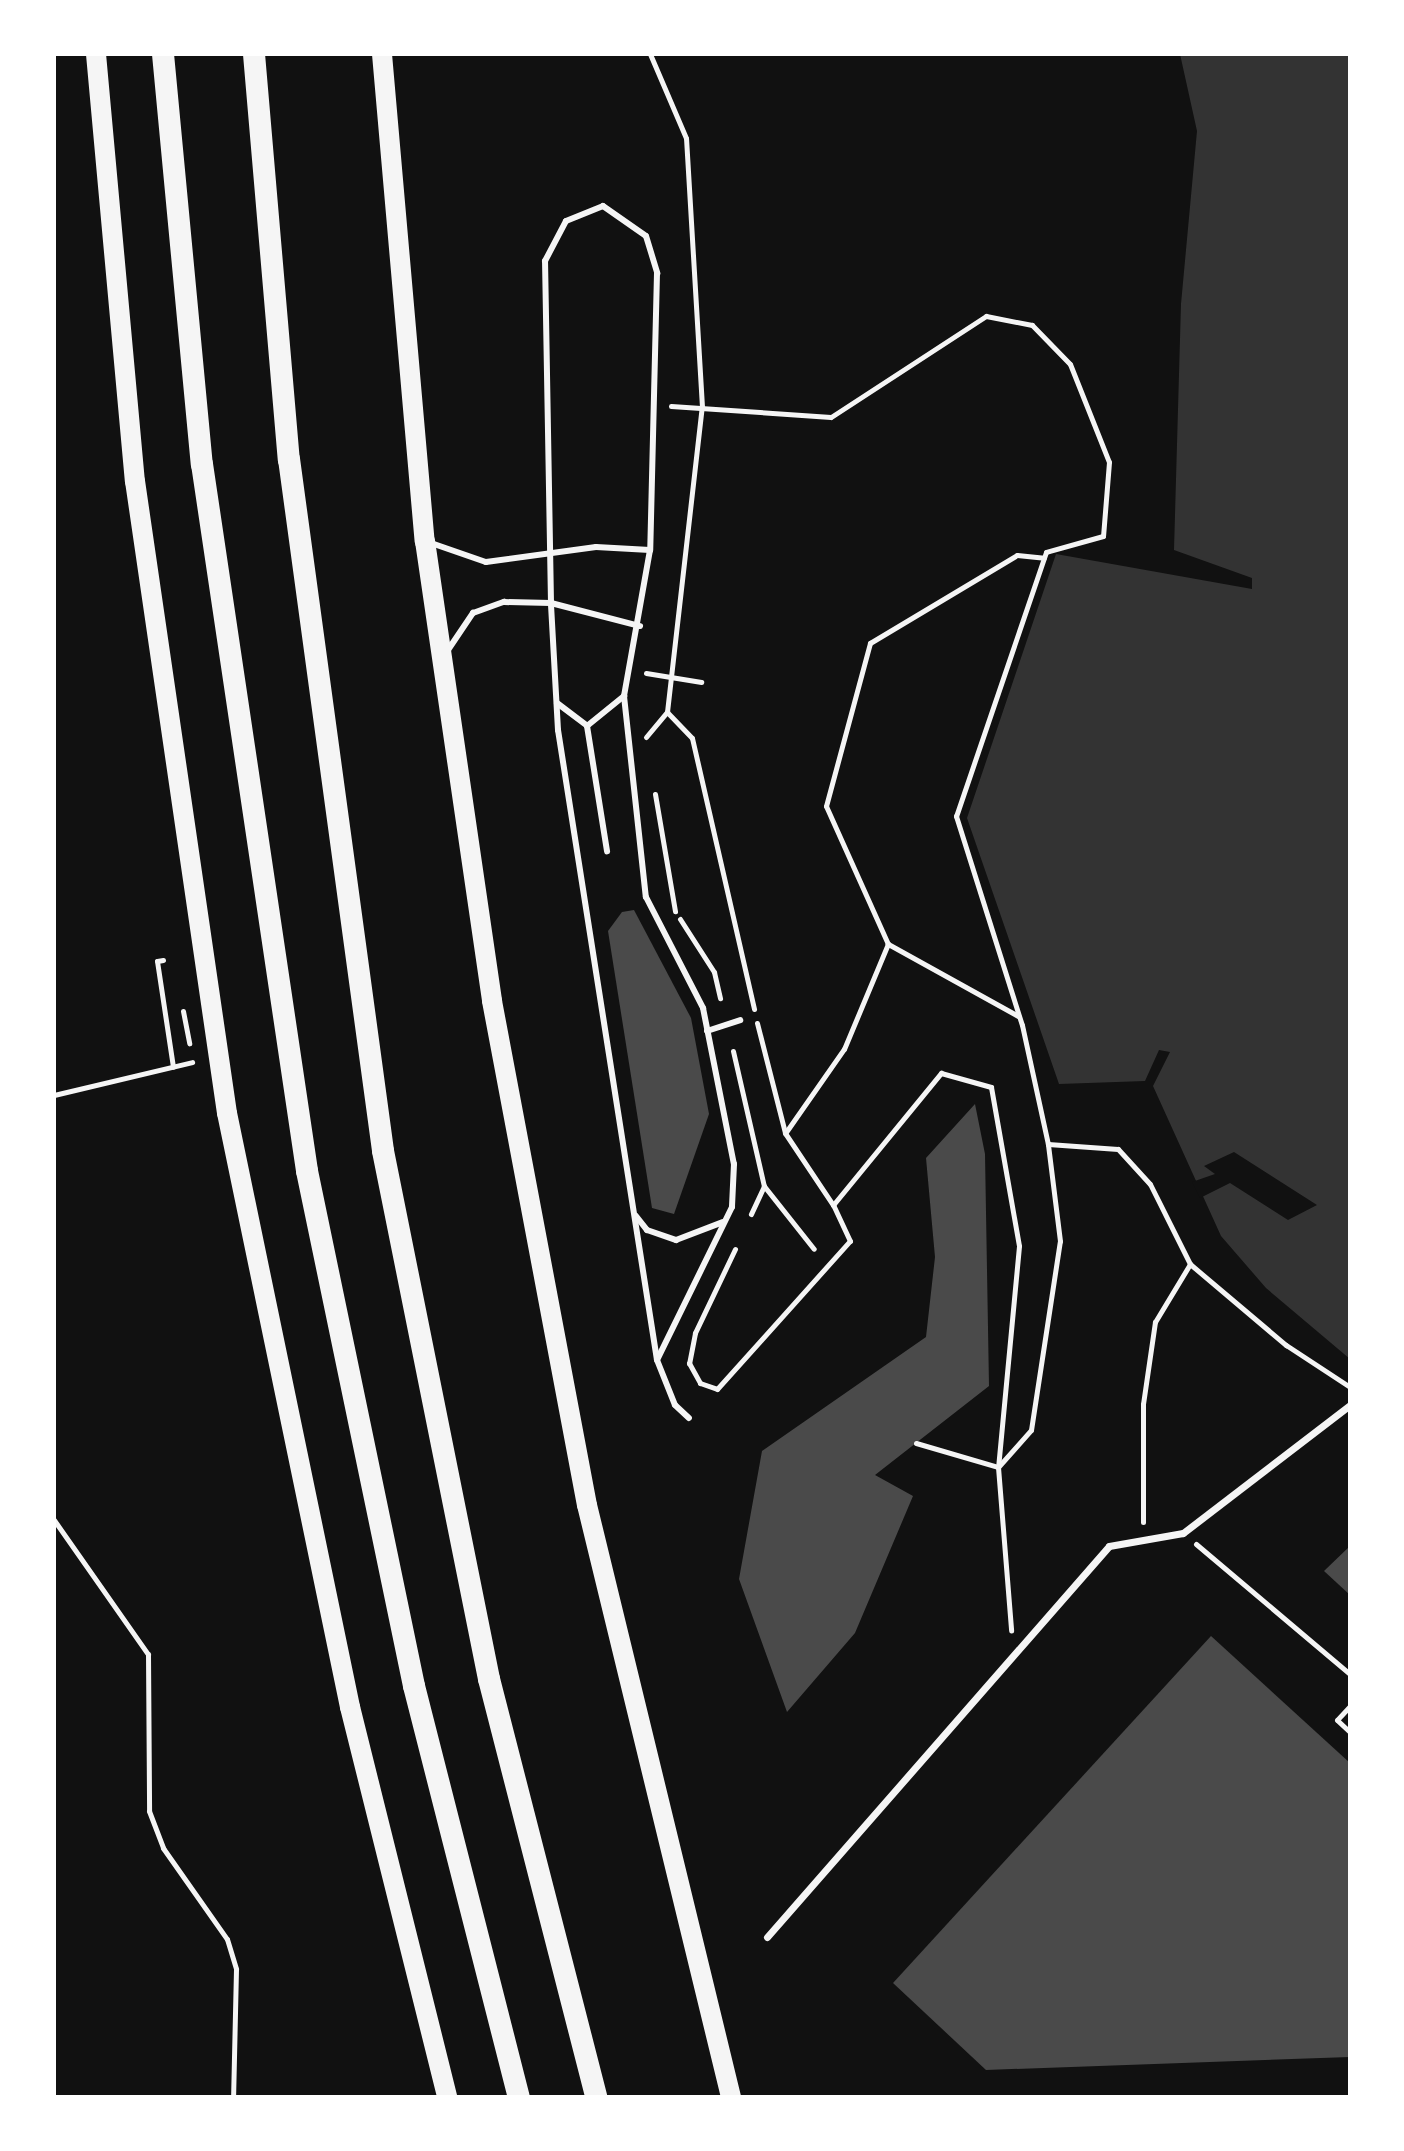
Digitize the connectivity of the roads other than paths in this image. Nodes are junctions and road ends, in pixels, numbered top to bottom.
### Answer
1 (96, 54) edge
2 (163, 54) edge
3 (256, 54) edge
4 (382, 54) edge
5 (425, 541) junction
6 (650, 550) junction
7 (548, 553) junction
8 (551, 603) junction
9 (640, 626) junction
10 (440, 668) junction
11 (624, 696) junction
12 (557, 703) junction
13 (587, 726) junction
14 (607, 851) dead end
15 (740, 1020) dead end
16 (707, 1031) junction
17 (636, 1216) junction
18 (726, 1220) junction
19 (657, 1360) junction
20 (1350, 1405) edge
21 (689, 1418) dead end
22 (767, 1937) dead end
23 (447, 2097) edge
24 (519, 2097) edge
25 (596, 2097) edge
26 (731, 2097) edge

1 - 23 main road
2 - 24 highway
3 - 25 highway
4 - 5 main road
5 - 7 lane
5 - 10 main road
6 - 7 lane
6 - 7 lane
6 - 9 lane
7 - 8 lane
8 - 9 lane
8 - 10 lane
8 - 12 lane
9 - 11 lane
10 - 26 main road
11 - 13 lane
11 - 16 lane
12 - 13 lane
12 - 17 lane
13 - 14 lane
15 - 16 lane
16 - 18 lane
17 - 18 lane
17 - 19 lane
18 - 19 lane
19 - 21 lane
20 - 22 street

